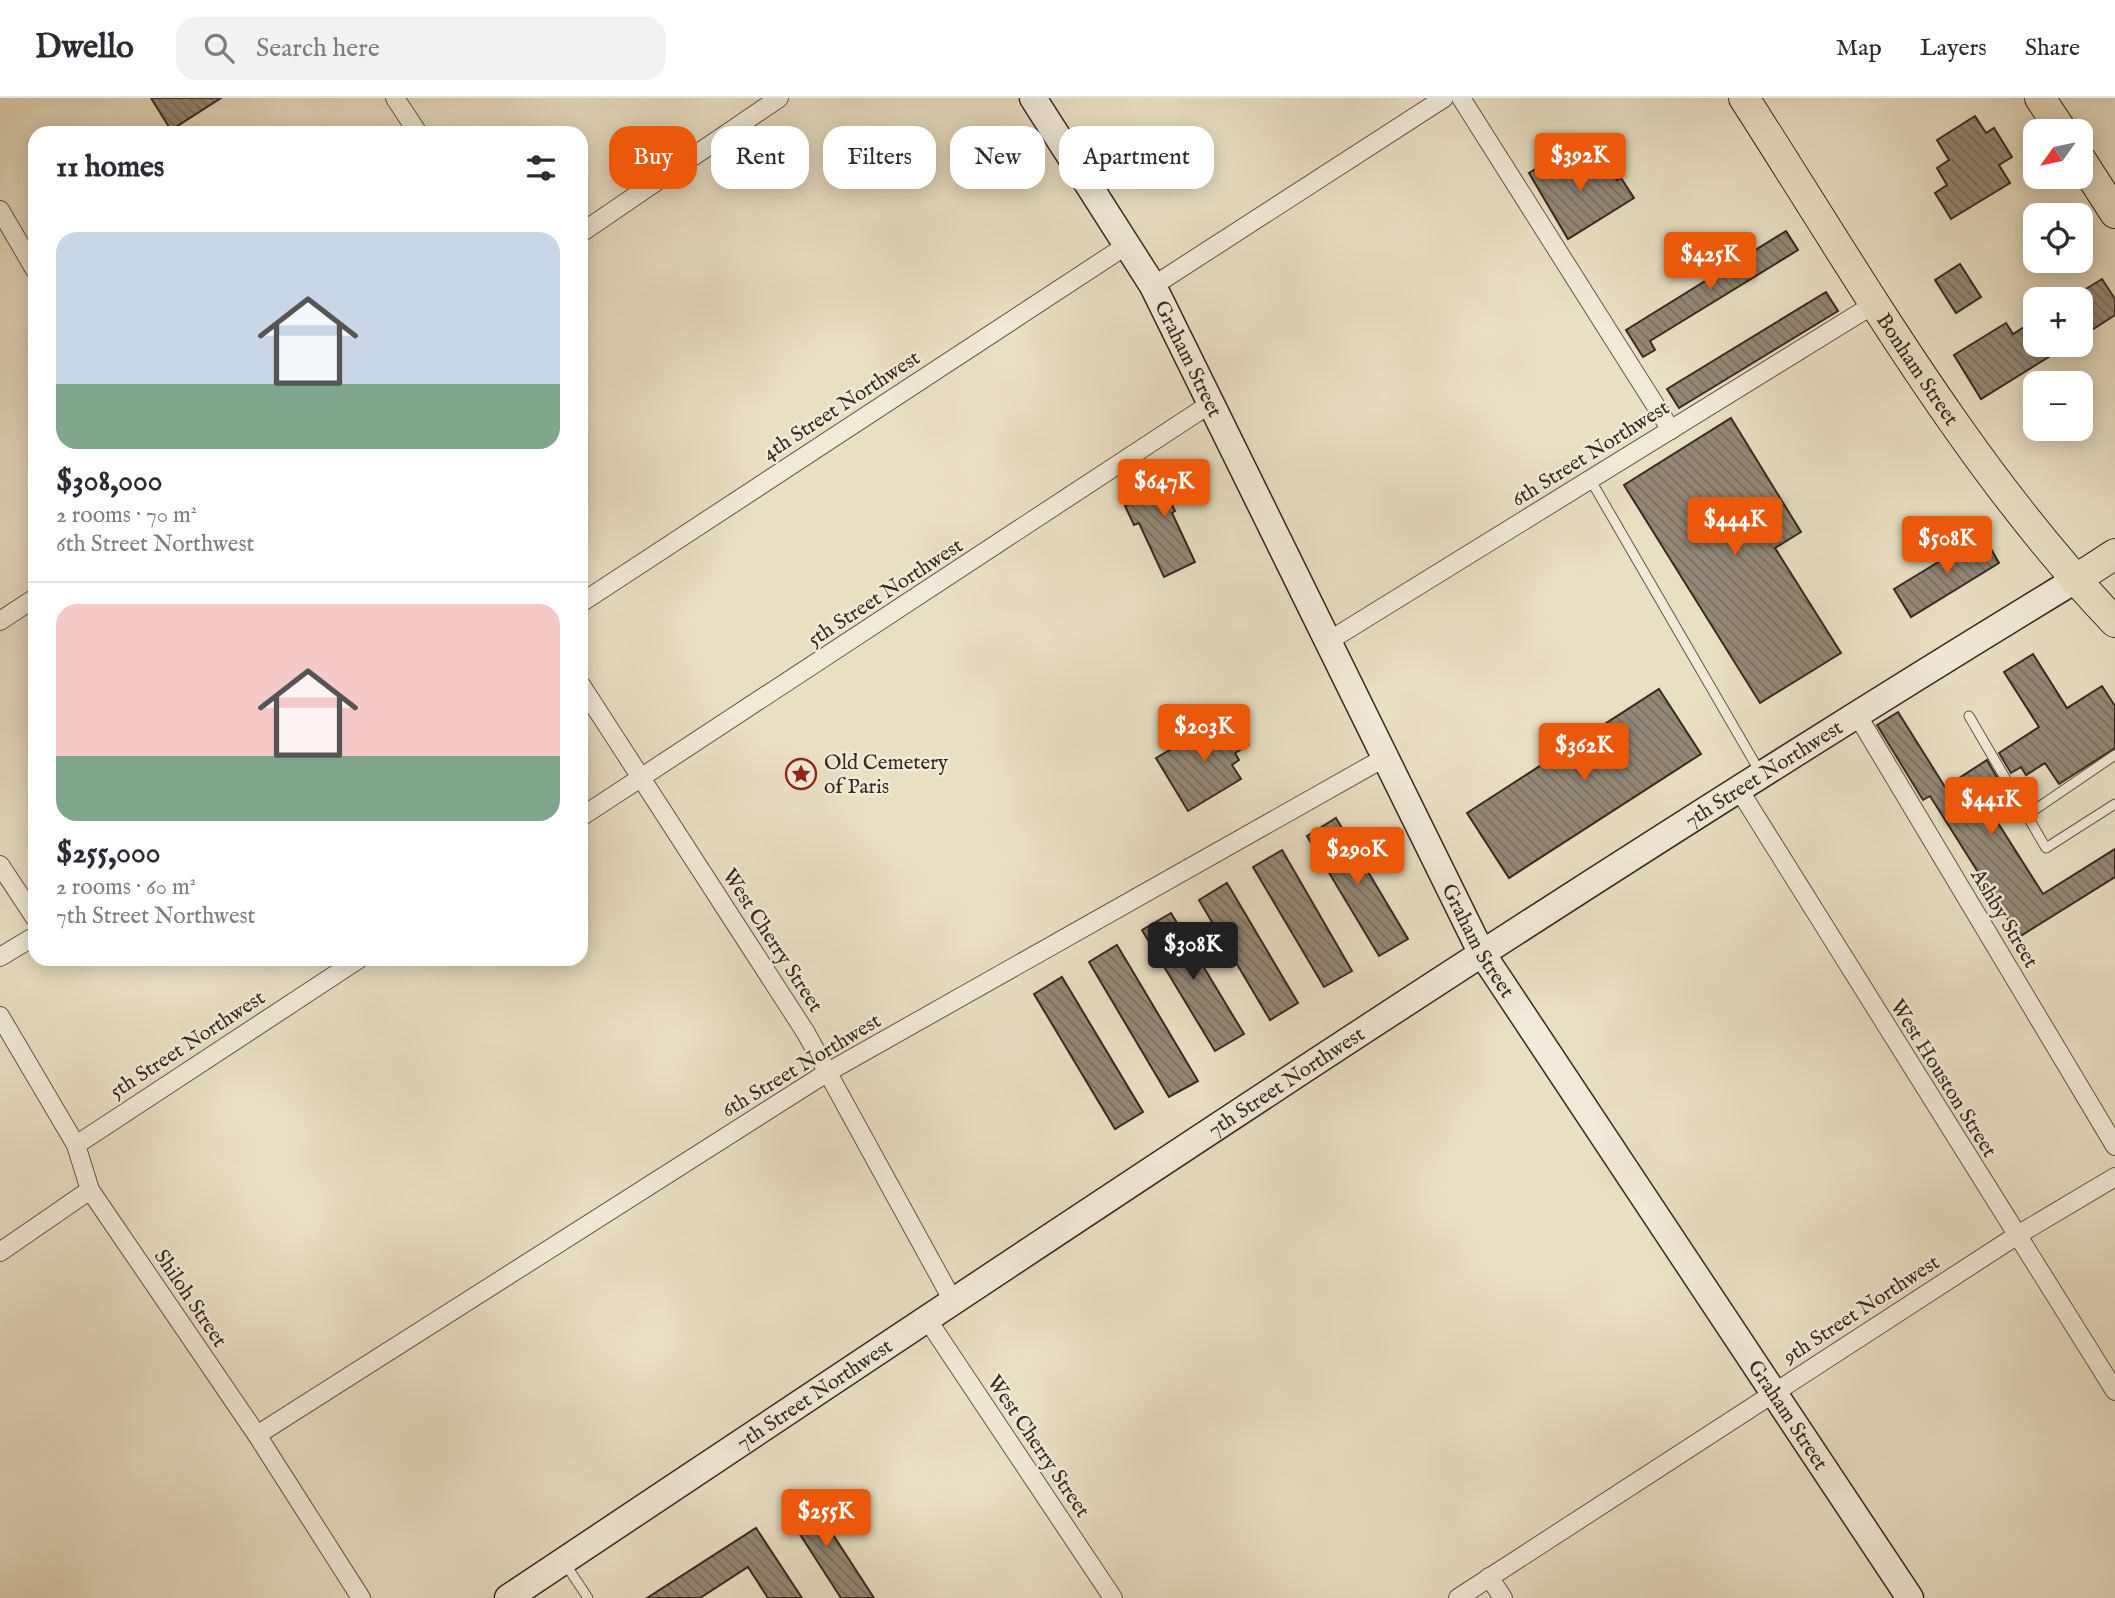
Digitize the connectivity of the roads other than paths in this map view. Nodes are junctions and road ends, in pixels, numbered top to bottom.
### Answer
1 (395, 98) edge
2 (779, 98) edge
3 (1033, 98) edge
4 (1444, 98) edge
5 (1461, 98) edge
6 (1744, 98) edge
7 (2040, 98) edge
8 (2054, 119) edge
9 (413, 126) edge
10 (2093, 179) edge
11 (0, 210) edge
12 (2115, 213) edge
13 (588, 228) edge
14 (1127, 245) junction
15 (28, 258) edge
16 (1153, 286) junction
17 (1876, 303) junction
18 (1213, 402) junction
19 (1671, 430) junction
20 (1590, 479) junction
21 (2115, 554) edge
22 (2074, 580) junction
23 (588, 598) edge
24 (28, 603) edge
25 (0, 621) edge
26 (2115, 622) edge
27 (1327, 642) junction
28 (588, 696) edge
29 (1856, 713) junction
30 (1969, 716) dead end
31 (2115, 755) edge
32 (1384, 758) junction
33 (1761, 774) junction
34 (642, 778) junction
35 (1738, 788) junction
36 (2115, 804) edge
37 (588, 813) edge
38 (2027, 815) junction
39 (0, 864) edge
40 (28, 907) edge
41 (28, 940) edge
42 (1481, 952) junction
43 (0, 957) edge
44 (348, 966) edge
45 (0, 1016) edge
46 (828, 1072) junction
47 (76, 1144) junction
48 (2115, 1146) edge
49 (2115, 1177) edge
50 (90, 1190) junction
51 (2016, 1237) junction
52 (0, 1252) edge
53 (953, 1301) junction
54 (927, 1318) junction
55 (2115, 1391) edge
56 (1773, 1393) junction
57 (257, 1435) junction
58 (564, 1561) junction
59 (1489, 1577) junction
60 (361, 1598) edge
61 (508, 1598) edge
62 (588, 1598) edge
63 (1113, 1598) edge
64 (1458, 1598) edge
65 (1503, 1598) edge
66 (1910, 1598) edge

1 - 9 street
2 - 13 street
3 - 14 street, Graham Street
4 - 16 street
5 - 19 street
6 - 17 main road, Bonham Street
7 - 8 main road
10 - 12 main road
11 - 15 street
14 - 16 street, Graham Street
14 - 23 street, 4th Street Northwest
16 - 18 street, Graham Street
17 - 19 street, 6th Street Northwest
17 - 22 main road, Bonham Street
18 - 27 street, Graham Street
18 - 34 street, 5th Street Northwest
19 - 20 street, 6th Street Northwest
20 - 27 street, 6th Street Northwest
20 - 33 lane
21 - 22 main road
22 - 26 main road, Bonham Street
22 - 29 street, 7th Street Northwest
24 - 25 street
27 - 32 street, Graham Street
28 - 34 street, West Cherry Street
29 - 33 street, 7th Street Northwest
29 - 48 street, Ashby Street
30 - 38 lane
31 - 38 lane
32 - 42 street, Graham Street
32 - 46 street, 6th Street Northwest
33 - 35 street, 7th Street Northwest
34 - 37 street, 5th Street Northwest
34 - 46 street, West Cherry Street
35 - 42 street, 7th Street Northwest
35 - 51 street, West Houston Street
36 - 38 lane
39 - 40 street
41 - 43 street
42 - 53 street, 7th Street Northwest
42 - 56 street, Graham Street
44 - 47 street, 5th Street Northwest
45 - 47 street, Shiloh Street
46 - 53 street, West Cherry Street
46 - 57 street, 6th Street Northwest
47 - 50 street, Shiloh Street
49 - 51 street, 9th Street Northwest
50 - 52 street
50 - 57 street, Shiloh Street
51 - 55 street, West Houston Street
51 - 56 street, 9th Street Northwest
53 - 54 street, 7th Street Northwest
54 - 58 street, 7th Street Northwest
54 - 63 street, West Cherry Street
56 - 59 street, 9th Street Northwest
56 - 66 street, Graham Street
57 - 60 street, Shiloh Street
58 - 61 street, 7th Street Northwest
58 - 62 lane
59 - 64 street, 9th Street Northwest
59 - 65 street

